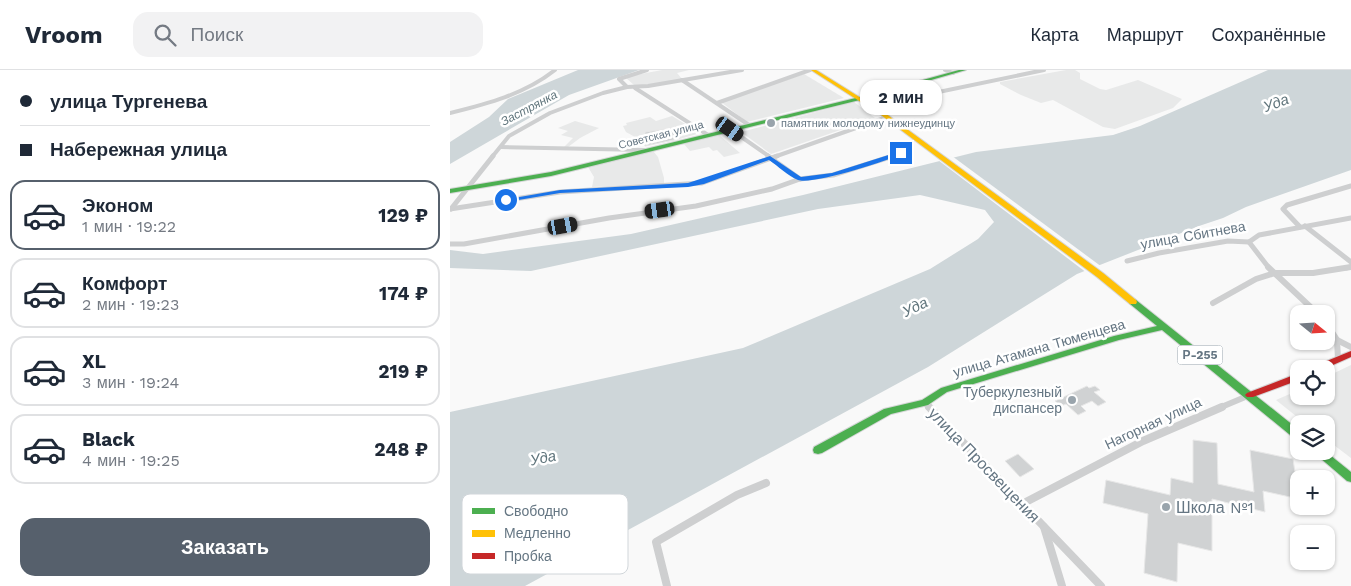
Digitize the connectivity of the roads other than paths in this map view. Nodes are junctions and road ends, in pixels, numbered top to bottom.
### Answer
1 (555, 70) edge
2 (647, 70) edge
3 (742, 70) edge
4 (812, 70) edge
5 (964, 70) edge
6 (1044, 70) edge
7 (949, 72) edge
8 (682, 80) junction
9 (626, 87) junction
10 (635, 88) junction
11 (883, 92) junction
12 (860, 98) junction
13 (717, 103) junction
14 (450, 113) edge
15 (888, 117) junction
16 (749, 125) junction
17 (730, 129) junction
18 (708, 135) junction
19 (501, 147) junction
20 (644, 150) junction
21 (901, 153) dead end
22 (770, 158) junction
23 (800, 179) junction
24 (1351, 186) edge
25 (469, 188) junction
26 (450, 191) edge
27 (450, 209) edge
28 (1351, 218) edge
29 (1302, 226) junction
30 (1249, 242) junction
31 (450, 244) edge
32 (1127, 261) dead end
33 (1351, 262) edge
34 (1351, 267) edge
35 (1275, 273) junction
36 (1213, 303) dead end
37 (1309, 305) edge
38 (1165, 327) junction
39 (1335, 337) edge
40 (1337, 340) junction
41 (1351, 347) edge
42 (1351, 354) edge
43 (1338, 359) junction
44 (1335, 360) edge
45 (1290, 379) edge
46 (1250, 395) junction
47 (925, 403) junction
48 (1290, 428) edge
49 (818, 450) dead end
50 (1328, 460) edge
51 (1351, 478) edge
52 (766, 483) dead end
53 (1022, 504) junction
54 (1044, 526) junction
55 (667, 586) edge
56 (1062, 586) edge
57 (1101, 586) edge

1 - 14 street
2 - 9 street
3 - 8 street
4 - 12 main road, Р-255
4 - 13 street
5 - 7 main road, Советская улица
6 - 11 street
7 - 11 main road, Советская улица
8 - 10 street
8 - 13 street
9 - 10 street
9 - 19 street
10 - 18 street
11 - 12 main road, Советская улица
12 - 15 main road, Р-255
12 - 16 main road, Советская улица
13 - 16 street
15 - 22 street
15 - 38 main road, Р-255
16 - 17 main road, Советская улица
17 - 18 main road, Советская улица
17 - 22 street
18 - 20 main road, Советская улица
19 - 20 street
19 - 25 street
20 - 25 main road, Советская улица
21 - 23 street
22 - 23 street
22 - 27 street
23 - 31 street
24 - 29 street
25 - 26 main road, Советская улица
25 - 27 street
28 - 29 street, улица Сбитнева
29 - 30 street, улица Сбитнева
29 - 33 street
30 - 32 street, улица Сбитнева
30 - 35 street
34 - 35 street
35 - 36 street
35 - 37 street
38 - 46 main road, Р-255
38 - 47 main road, улица Атамана Тюменцева
39 - 40 street
40 - 41 street
40 - 43 street
42 - 43 main road
43 - 44 main road
45 - 46 main road, Нагорная улица
46 - 48 main road, Р-255
46 - 53 street, Нагорная улица
47 - 49 main road
47 - 53 street, улица Просвещения
50 - 51 main road
52 - 55 street
53 - 54 street, улица Просвещения
54 - 56 street, улица Просвещения
54 - 57 street, улица Просвещения

